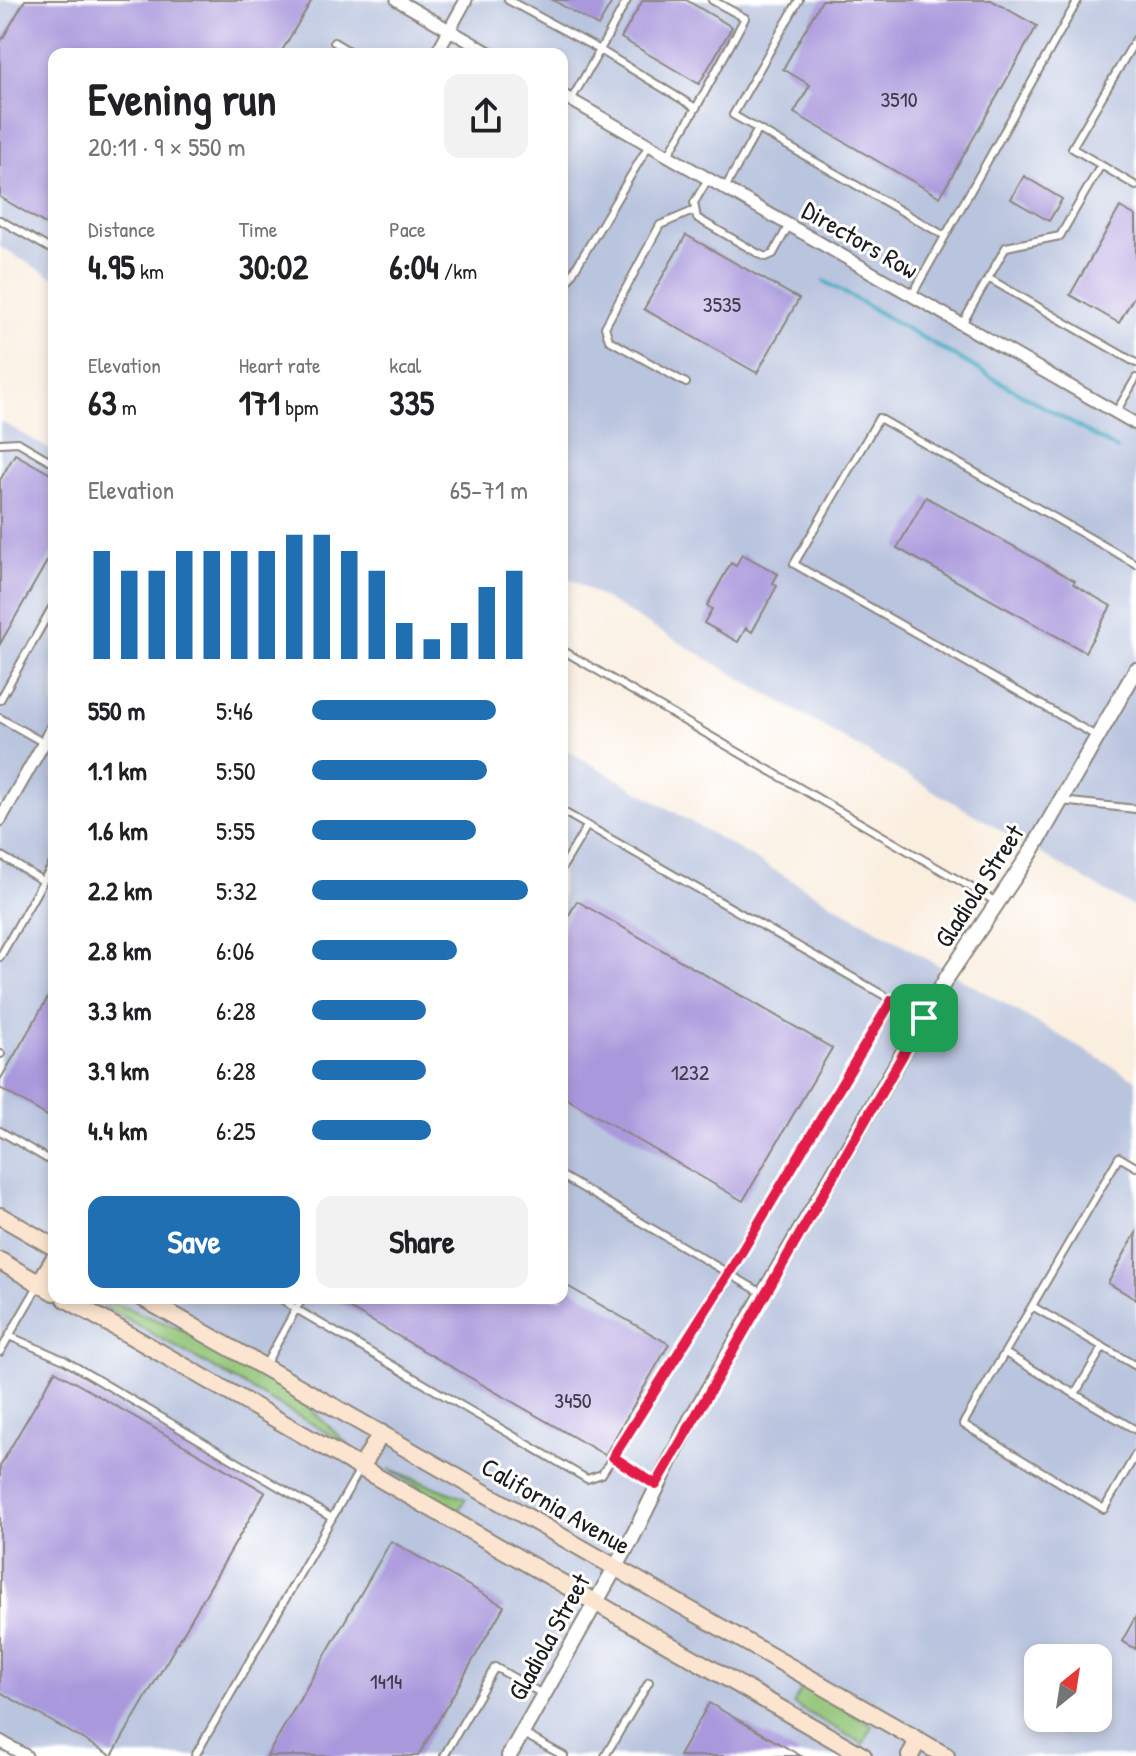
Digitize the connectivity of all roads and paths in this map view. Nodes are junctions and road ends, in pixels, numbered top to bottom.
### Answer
1 (397, 0) edge
2 (466, 0) edge
3 (508, 0) edge
4 (627, 0) edge
5 (712, 0) edge
6 (799, 0) edge
7 (1078, 0) edge
8 (449, 30) junction
9 (1136, 39) edge
10 (334, 42) dead end
11 (344, 48) edge
12 (439, 48) edge
13 (480, 48) edge
14 (600, 50) junction
15 (568, 96) edge
16 (568, 98) edge
17 (696, 108) junction
18 (758, 129) junction
19 (649, 145) junction
20 (668, 155) junction
21 (1101, 165) junction
22 (708, 179) junction
23 (1136, 186) edge
24 (725, 188) junction
25 (693, 211) junction
26 (0, 220) edge
27 (790, 225) junction
28 (945, 236) junction
29 (48, 248) edge
30 (988, 278) junction
31 (568, 281) edge
32 (912, 295) junction
33 (962, 324) junction
34 (1136, 363) edge
35 (1136, 378) edge
36 (686, 383) dead end
37 (1116, 412) junction
38 (1136, 424) edge
39 (0, 443) edge
40 (48, 460) edge
41 (1136, 564) edge
42 (48, 615) edge
43 (568, 653) edge
44 (1136, 670) edge
45 (0, 700) edge
46 (0, 718) edge
47 (48, 736) edge
48 (1098, 737) junction
49 (44, 743) junction
50 (1061, 801) junction
51 (1136, 809) edge
52 (568, 815) edge
53 (0, 820) edge
54 (587, 826) junction
55 (0, 855) edge
56 (568, 858) edge
57 (48, 877) edge
58 (998, 903) junction
59 (0, 957) edge
60 (892, 1000) junction
61 (924, 1018) junction
62 (0, 1131) edge
63 (48, 1159) edge
64 (1136, 1167) edge
65 (568, 1179) edge
66 (0, 1216) edge
67 (48, 1244) edge
68 (0, 1261) edge
69 (729, 1273) junction
70 (47, 1288) edge
71 (765, 1295) junction
72 (75, 1304) edge
73 (154, 1304) edge
74 (289, 1304) edge
75 (299, 1304) edge
76 (1032, 1306) junction
77 (296, 1309) junction
78 (9, 1336) junction
79 (1103, 1347) junction
80 (0, 1352) edge
81 (1005, 1353) junction
82 (1136, 1366) edge
83 (264, 1367) junction
84 (1075, 1394) junction
85 (1136, 1430) edge
86 (381, 1433) junction
87 (1136, 1454) edge
88 (613, 1457) junction
89 (361, 1468) junction
90 (656, 1485) junction
91 (332, 1518) junction
92 (615, 1568) junction
93 (596, 1602) junction
94 (649, 1682) dead end
95 (544, 1695) junction
96 (522, 1733) junction
97 (918, 1740) junction
98 (0, 1741) edge
99 (26, 1756) edge
100 (195, 1756) edge
101 (444, 1756) edge
102 (509, 1756) edge
103 (564, 1756) edge
104 (605, 1756) edge
105 (863, 1756) edge
106 (910, 1756) edge
107 (946, 1756) edge

1 - 8 street
2 - 8 street
3 - 14 lane
4 - 14 lane
5 - 17 lane
6 - 18 lane
7 - 28 lane
8 - 12 street
8 - 13 street
9 - 21 lane
10 - 11 lane
14 - 15 lane
14 - 17 lane
16 - 19 street, Directors Row
17 - 20 lane
18 - 24 lane
18 - 28 lane
19 - 20 street, Directors Row
19 - 31 lane
20 - 22 street, Directors Row
21 - 23 lane
21 - 30 lane
22 - 24 street, Directors Row
22 - 25 lane
24 - 27 street, Directors Row
25 - 27 lane
25 - 36 lane
26 - 29 lane
27 - 32 street, Directors Row
28 - 32 lane
30 - 33 lane
30 - 34 lane
32 - 33 street, Directors Row
33 - 37 street, Directors Row
35 - 37 lane
37 - 38 street, Directors Row
39 - 40 lane
41 - 48 lane
42 - 45 lane
43 - 58 lane
44 - 48 street, Gladiola Street
46 - 49 lane
47 - 49 street
48 - 50 street, Gladiola Street
49 - 53 street
50 - 51 lane
50 - 58 street, Gladiola Street
52 - 54 lane
54 - 56 lane
54 - 60 lane
55 - 57 lane
57 - 59 lane
58 - 61 street, Gladiola Street
60 - 61 lane
60 - 69 lane
61 - 71 street, Gladiola Street
62 - 63 lane
64 - 76 lane
65 - 69 lane
66 - 67 main road
68 - 70 main road
69 - 71 lane
69 - 88 lane
70 - 78 lane
71 - 90 street, Gladiola Street
72 - 89 main road
73 - 83 main road, California Avenue
74 - 77 lane
75 - 77 lane
76 - 79 lane
76 - 81 lane
77 - 83 lane
77 - 88 lane
78 - 80 lane
78 - 91 lane
79 - 82 lane
79 - 84 lane
81 - 84 lane
81 - 87 lane
83 - 86 main road, California Avenue
84 - 85 lane
86 - 89 main road
86 - 92 main road, California Avenue
88 - 90 lane
89 - 91 lane
89 - 93 main road
90 - 92 street, Gladiola Street
91 - 100 lane
92 - 93 street, Gladiola Street
92 - 97 main road, California Avenue
93 - 95 street, Gladiola Street
93 - 105 main road
94 - 104 lane
95 - 96 street, Gladiola Street
95 - 101 lane
96 - 102 street, Gladiola Street
96 - 103 lane
97 - 106 main road
97 - 107 main road, California Avenue
98 - 99 street

